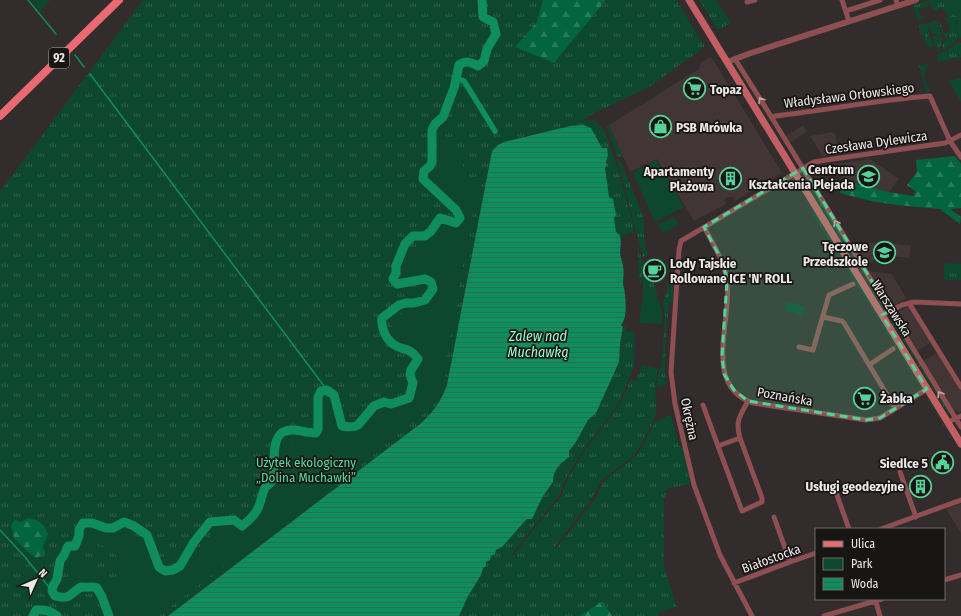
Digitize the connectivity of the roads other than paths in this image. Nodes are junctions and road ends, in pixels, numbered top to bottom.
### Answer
1 (119, 0) edge
2 (689, 0) edge
3 (755, 0) edge
4 (842, 0) edge
5 (880, 0) edge
6 (916, 0) edge
7 (748, 2) dead end
8 (897, 3) edge
9 (846, 11) junction
10 (850, 21) junction
11 (734, 58) junction
12 (727, 62) junction
13 (0, 116) edge
14 (772, 118) junction
15 (961, 135) edge
16 (950, 141) junction
17 (961, 157) edge
18 (803, 168) junction
19 (794, 173) junction
20 (704, 227) junction
21 (853, 284) dead end
22 (910, 303) junction
23 (961, 304) edge
24 (890, 311) junction
25 (882, 315) junction
26 (823, 317) junction
27 (799, 347) dead end
28 (893, 349) dead end
29 (869, 365) junction
30 (961, 387) edge
31 (927, 389) junction
32 (748, 401) junction
33 (703, 405) dead end
34 (895, 408) junction
35 (958, 417) edge
36 (948, 422) junction
37 (961, 427) edge
38 (740, 438) junction
39 (961, 444) edge
40 (718, 446) junction
41 (900, 472) dead end
42 (836, 495) dead end
43 (961, 500) edge
44 (916, 517) junction
45 (774, 518) dead end
46 (849, 528) edge
47 (884, 528) edge
48 (815, 554) edge
49 (790, 562) junction
50 (961, 575) edge
51 (945, 580) edge
52 (734, 583) junction
53 (875, 600) edge
54 (752, 616) edge
55 (824, 616) edge
56 (880, 616) edge

1 - 13 main road, 92
2 - 12 main road, Warszawska
3 - 7 street
4 - 9 street
5 - 9 street
6 - 8 street
8 - 10 street
9 - 10 street
10 - 11 street
11 - 12 street
14 -> 11 street
12 - 19 main road, Warszawska
14 - 16 street, Władysława Orłowskiego
14 - 18 street
15 - 16 street, Czesława Dylewicza
16 - 17 street
16 - 18 street, Czesława Dylewicza
18 - 19 street, Czesława Dylewicza
24 -> 18 street
19 - 20 street, Okrężna
19 - 25 main road, Warszawska
20 - 32 street, Poznańska
20 - 52 street, Okrężna
21 - 26 street
22 - 23 street
22 - 24 street
22 - 30 street
24 - 25 street
35 -> 24 street
25 - 31 main road, Warszawska
26 - 27 street
26 - 29 street
28 - 29 street
29 - 34 street
31 - 34 street, Poznańska
31 - 36 main road, Warszawska
32 - 34 street, Poznańska
32 - 38 street
33 - 40 street
35 - 36 street
35 - 37 street
36 - 39 main road, Warszawska
38 - 40 street
38 - 40 street
41 - 44 street
42 - 46 street
43 - 44 street
44 - 47 street
45 - 49 street
48 - 49 street, Białostocka
49 - 52 street, Białostocka
50 - 51 street
52 - 54 street, Okrężna
53 - 55 street
53 - 56 street

